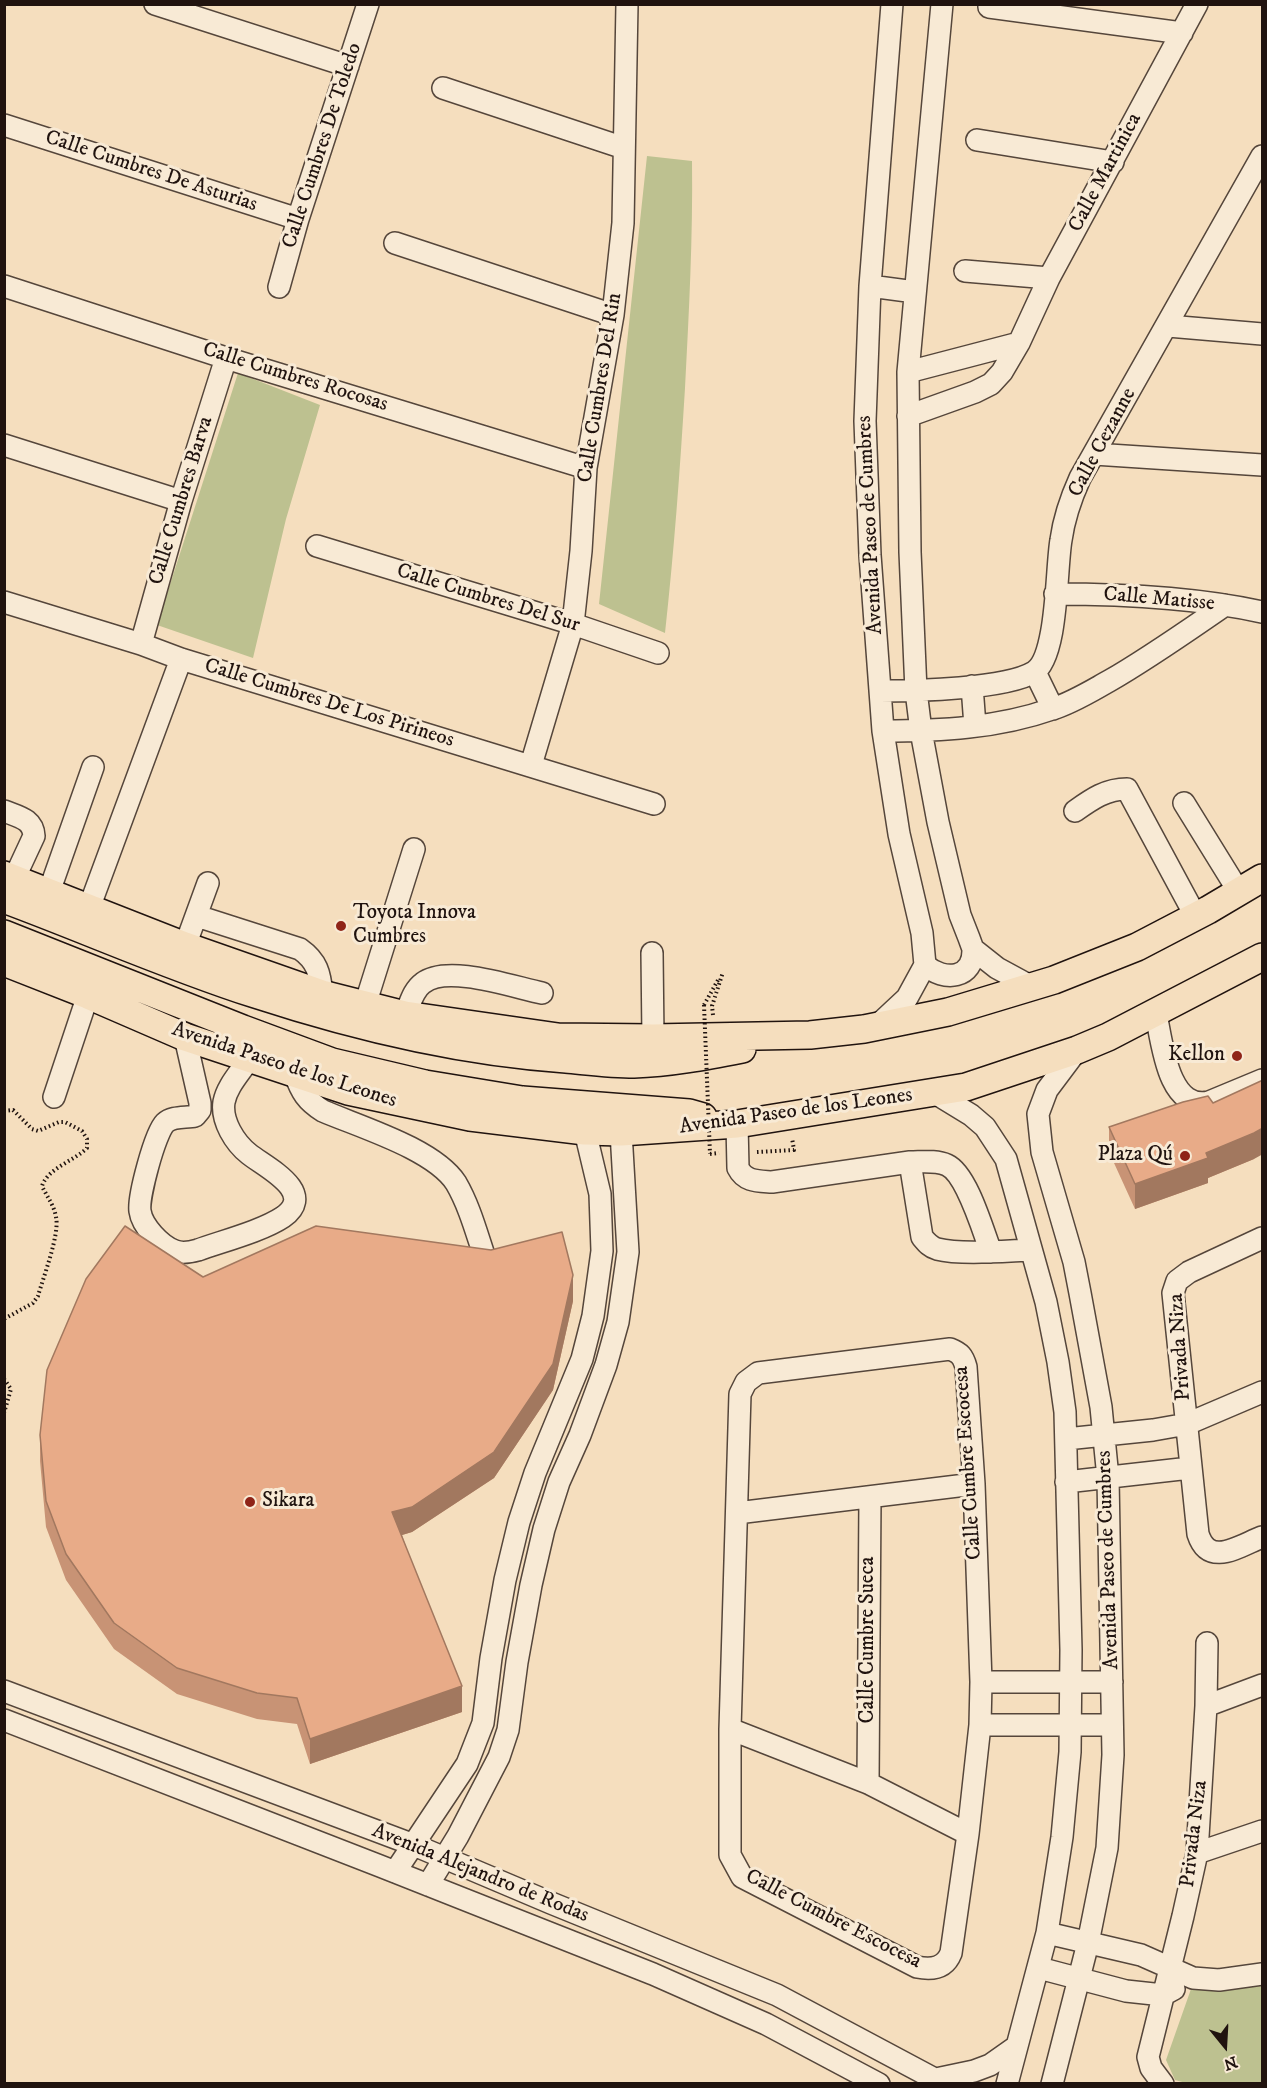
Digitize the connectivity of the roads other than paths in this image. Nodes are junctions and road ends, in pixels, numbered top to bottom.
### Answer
1 (155, 4) edge
2 (368, 4) edge
3 (627, 4) edge
4 (892, 4) edge
5 (942, 4) edge
6 (1197, 4) edge
7 (990, 7) dead end
8 (1182, 33) junction
9 (348, 66) junction
10 (443, 88) dead end
11 (4, 125) edge
12 (977, 141) dead end
13 (624, 148) junction
14 (1263, 156) edge
15 (1113, 162) junction
16 (1253, 192) edge
17 (298, 219) junction
18 (395, 243) dead end
19 (965, 271) dead end
20 (1049, 278) junction
21 (4, 286) edge
22 (870, 286) junction
23 (279, 287) dead end
24 (915, 292) junction
25 (614, 315) junction
26 (1168, 326) junction
27 (1263, 334) edge
28 (1019, 343) junction
29 (226, 358) junction
30 (908, 372) junction
31 (908, 416) junction
32 (4, 445) edge
33 (1094, 454) junction
34 (1263, 465) edge
35 (586, 468) junction
36 (180, 501) junction
37 (317, 546) dead end
38 (1055, 594) junction
39 (4, 602) edge
40 (1225, 605) junction
41 (1263, 612) edge
42 (573, 624) junction
43 (141, 644) junction
44 (658, 653) dead end
45 (181, 659) junction
46 (1035, 672) junction
47 (972, 686) junction
48 (880, 691) junction
49 (916, 691) junction
50 (1053, 709) junction
51 (975, 726) junction
52 (884, 731) junction
53 (921, 731) junction
54 (531, 765) junction
55 (93, 767) dead end
56 (1184, 803) dead end
57 (654, 804) dead end
58 (4, 811) edge
59 (1075, 811) dead end
60 (414, 849) dead end
61 (1263, 878) edge
62 (208, 883) dead end
63 (8, 884) edge
64 (49, 892) junction
65 (1239, 892) junction
66 (89, 908) junction
67 (197, 915) junction
68 (1196, 917) junction
69 (4, 934) edge
70 (185, 946) junction
71 (973, 949) junction
72 (652, 953) dead end
73 (1263, 957) edge
74 (4, 962) edge
75 (925, 965) junction
76 (1032, 987) junction
77 (542, 993) dead end
78 (322, 994) junction
79 (88, 995) junction
80 (364, 1005) junction
81 (1156, 1014) junction
82 (405, 1015) junction
83 (878, 1026) junction
84 (810, 1035) junction
85 (185, 1037) junction
86 (652, 1038) junction
87 (1077, 1050) junction
88 (249, 1059) junction
89 (295, 1074) junction
90 (1263, 1080) edge
91 (935, 1093) junction
92 (54, 1097) dead end
93 (733, 1124) junction
94 (585, 1131) junction
95 (621, 1132) junction
96 (910, 1162) junction
97 (626, 1190) junction
98 (600, 1194) junction
99 (1263, 1238) edge
100 (1031, 1250) junction
101 (991, 1252) junction
102 (486, 1261) edge
103 (600, 1269) junction
104 (626, 1270) junction
105 (582, 1359) junction
106 (606, 1365) junction
107 (1263, 1392) edge
108 (1187, 1424) junction
109 (1105, 1435) junction
110 (1066, 1439) junction
111 (1190, 1468) junction
112 (1108, 1478) junction
113 (1066, 1482) junction
114 (974, 1484) junction
115 (870, 1497) junction
116 (737, 1513) junction
117 (1263, 1537) edge
118 (1207, 1643) dead end
119 (981, 1682) junction
120 (1071, 1682) junction
121 (1112, 1682) junction
122 (1263, 1685) edge
123 (4, 1691) edge
124 (1206, 1706) junction
125 (4, 1720) edge
126 (980, 1725) junction
127 (1070, 1725) junction
128 (1112, 1725) junction
129 (730, 1729) junction
130 (475, 1746) junction
131 (499, 1757) junction
132 (868, 1783) junction
133 (1263, 1831) edge
134 (968, 1834) junction
135 (414, 1845) junction
136 (1197, 1853) junction
137 (444, 1858) junction
138 (395, 1872) junction
139 (428, 1885) junction
140 (1047, 1933) junction
141 (1088, 1943) junction
142 (1170, 1967) junction
143 (1039, 1968) junction
144 (1263, 1974) edge
145 (1193, 1978) junction
146 (1079, 1979) junction
147 (1163, 1995) junction
148 (1017, 2046) junction
149 (940, 2081) edge
150 (1052, 2082) edge
151 (879, 2084) edge
152 (1007, 2084) edge
153 (1163, 2084) edge

1 - 9 street
2 - 9 street, Calle Cumbres De Toledo
3 - 13 street, Calle Cumbres Del Rin
4 - 22 street, Avenida Paseo de Cumbres
5 - 24 street, Avenida Paseo de Cumbres
6 - 8 street, Calle Martinica
7 - 8 street
8 - 15 street, Calle Martinica
9 - 17 street, Calle Cumbres De Toledo
10 - 13 street
11 - 17 street, Calle Cumbres De Asturias
12 - 15 street
13 - 25 street, Calle Cumbres Del Rin
14 - 16 street, Calle Cezanne
15 - 20 street, Calle Martinica
16 - 26 street, Calle Cezanne
17 - 23 street, Calle Cumbres De Toledo
18 - 25 street
19 - 20 street
20 - 28 street, Calle Martinica
21 - 29 street, Calle Cumbres Rocosas
22 - 24 street
22 - 48 street, Avenida Paseo de Cumbres
24 - 30 street, Avenida Paseo de Cumbres
25 - 35 street, Calle Cumbres Del Rin
26 - 27 street
26 - 33 street, Calle Cezanne
28 - 30 street
28 - 31 street, Calle Martinica
29 - 35 street, Calle Cumbres Rocosas
29 - 36 street, Calle Cumbres Barva
30 - 31 street, Avenida Paseo de Cumbres
31 - 49 street, Avenida Paseo de Cumbres
32 - 36 street
33 - 34 street
33 - 38 street, Calle Cezanne
35 - 42 street, Calle Cumbres Del Rin
36 - 43 street, Calle Cumbres Barva
37 - 42 street, Calle Cumbres Del Sur
38 - 40 street, Calle Matisse
38 - 46 street, Calle Cezanne
39 - 43 street, Calle Cumbres De Los Pirineos
40 - 41 street, Calle Matisse
40 - 50 street
42 - 44 street, Calle Cumbres Del Sur
42 - 54 street, Calle Cumbres Del Rin
43 - 45 street, Calle Cumbres De Los Pirineos
45 - 54 street, Calle Cumbres De Los Pirineos
45 - 66 street
46 - 47 street
46 - 50 street
47 - 49 street
47 - 51 street
48 - 49 street
48 - 52 street, Avenida Paseo de Cumbres
49 - 53 street, Avenida Paseo de Cumbres
50 - 51 street
51 - 53 street
52 - 53 street
52 - 75 street, Avenida Paseo de Cumbres
53 - 71 street, Avenida Paseo de Cumbres
54 - 57 street, Calle Cumbres De Los Pirineos
55 - 64 street
56 - 65 street
58 - 63 street
59 - 68 street
60 - 80 street
61 - 65 main road
62 - 67 street
63 - 64 main road
63 - 84 main road
64 - 66 main road
65 - 68 main road
66 - 70 main road
67 - 70 street
67 - 78 street
68 - 76 main road
69 - 93 main road
70 - 78 main road
71 - 75 street
71 - 76 street
72 - 86 street
73 - 81 main road, Avenida Paseo de los Leones
74 - 79 main road, Avenida Paseo de los Leones
75 - 83 street
76 - 83 main road
77 - 82 street
78 - 80 main road
79 - 85 main road, Avenida Paseo de los Leones
79 - 92 street
80 - 82 main road
81 - 87 main road, Avenida Paseo de los Leones
81 - 90 street
82 - 86 main road
83 - 84 main road
84 - 86 main road
85 - 88 main road, Avenida Paseo de los Leones
85 - 88 street
87 - 91 main road, Avenida Paseo de los Leones
87 - 109 street, Avenida Paseo de Cumbres
88 - 89 main road, Avenida Paseo de los Leones
89 - 94 main road, Avenida Paseo de los Leones
89 - 102 street
91 - 93 main road, Avenida Paseo de los Leones
91 - 100 street, Avenida Paseo de Cumbres
93 - 95 main road, Avenida Paseo de los Leones
93 - 96 street
94 - 95 main road, Avenida Paseo de los Leones
94 - 98 street
95 - 97 street
96 - 101 street
96 - 101 street
97 - 98 street
97 - 104 street
98 - 103 street
99 - 108 street, Privada Niza
100 - 101 street
100 - 110 street, Avenida Paseo de Cumbres
103 - 104 street
103 - 105 street
104 - 106 street
105 - 106 street
105 - 130 street
106 - 131 street
107 - 108 street
108 - 109 street
108 - 111 street, Privada Niza
109 - 110 street
109 - 112 street, Avenida Paseo de Cumbres
110 - 113 street, Avenida Paseo de Cumbres
111 - 112 street
111 - 117 street, Privada Niza
112 - 113 street
112 - 121 street, Avenida Paseo de Cumbres
113 - 120 street, Avenida Paseo de Cumbres
114 - 115 street
114 - 116 street, Calle Cumbre Escocesa
114 - 119 street, Calle Cumbre Escocesa
115 - 116 street
115 - 132 street, Calle Cumbre Sueca
116 - 129 street, Calle Cumbre Escocesa
118 - 124 street, Privada Niza
119 - 120 street
119 - 126 street, Calle Cumbre Escocesa
120 - 121 street
120 - 127 street, Avenida Paseo de Cumbres
121 - 128 street, Avenida Paseo de Cumbres
122 - 124 street
123 - 135 street, Avenida Alejandro de Rodas
124 - 136 street, Privada Niza
125 - 138 street, Avenida Alejandro de Rodas
126 - 127 street
126 - 134 street, Calle Cumbre Escocesa
127 - 128 street
127 - 140 street, Avenida Paseo de Cumbres
128 - 141 street, Avenida Paseo de Cumbres
129 - 132 street
129 - 134 street, Calle Cumbre Escocesa
130 - 131 street
130 - 135 street
131 - 137 street
132 - 134 street
133 - 136 street
135 - 137 street, Avenida Alejandro de Rodas
135 - 138 street
136 - 142 street, Privada Niza
137 - 139 street
137 - 149 street, Avenida Alejandro de Rodas
138 - 139 street, Avenida Alejandro de Rodas
139 - 151 street, Avenida Alejandro de Rodas
140 - 141 street
140 - 143 street, Avenida Paseo de Cumbres
141 - 142 street
141 - 146 street, Avenida Paseo de Cumbres
142 - 145 street
142 - 147 street, Privada Niza
143 - 146 street
143 - 148 street, Avenida Paseo de Cumbres
144 - 145 street
145 - 147 street
146 - 147 street
146 - 150 street, Avenida Paseo de Cumbres
147 - 153 street, Privada Niza
148 - 149 street
148 - 152 street, Avenida Paseo de Cumbres

